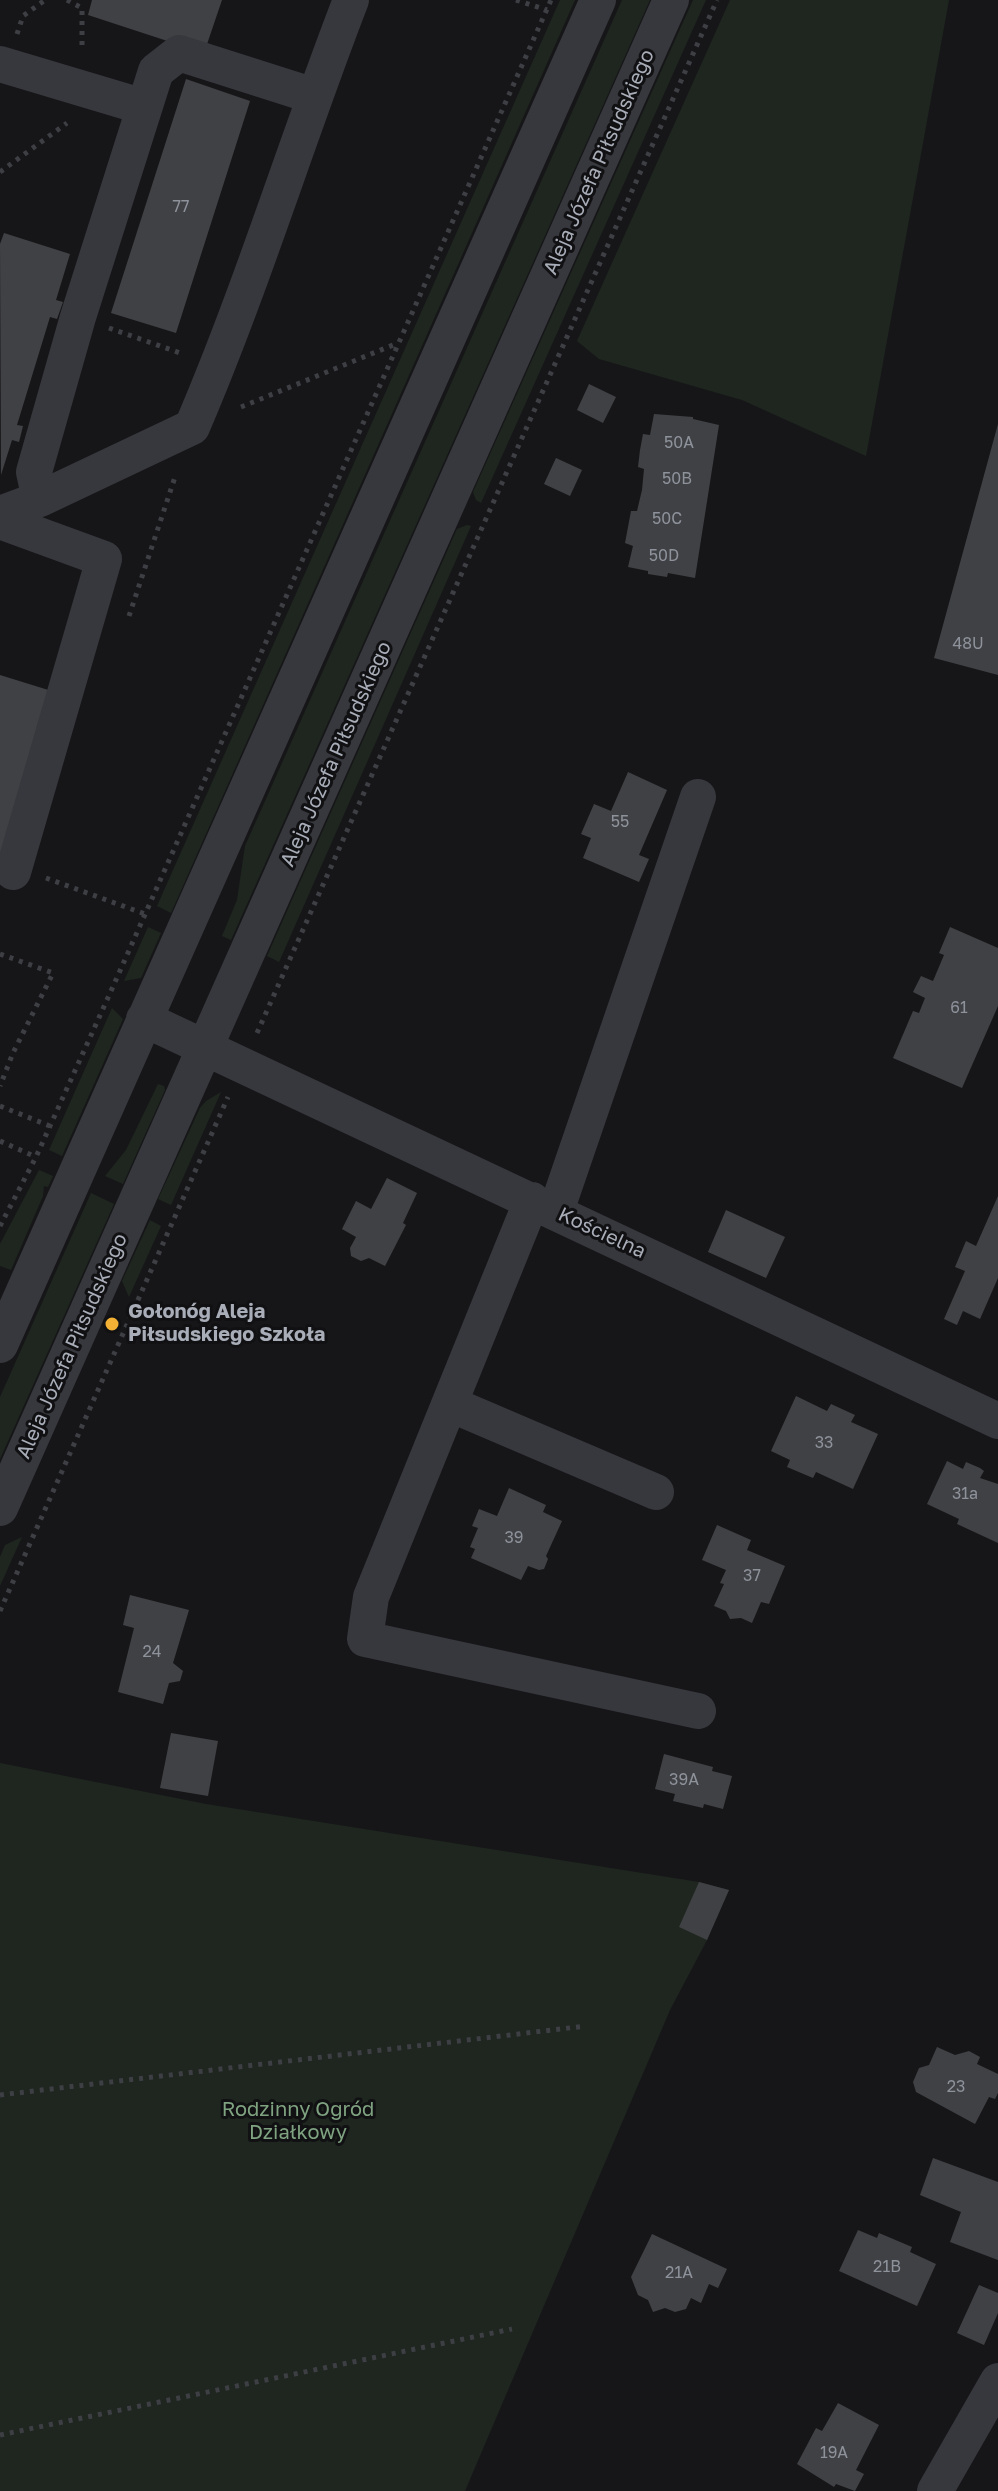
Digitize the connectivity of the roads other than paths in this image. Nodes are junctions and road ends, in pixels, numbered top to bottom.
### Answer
1 (351, 0) edge
2 (598, 0) edge
3 (671, 0) edge
4 (0, 64) edge
5 (314, 96) junction
6 (144, 107) junction
7 (40, 499) junction
8 (0, 514) edge
9 (0, 521) edge
10 (698, 797) dead end
11 (18, 872) edge
12 (144, 1019) junction
13 (206, 1047) junction
14 (544, 1206) junction
15 (0, 1345) edge
16 (450, 1404) junction
17 (998, 1421) edge
18 (656, 1492) dead end
19 (0, 1508) edge
20 (698, 1711) dead end
21 (998, 2381) edge
22 (935, 2491) edge

1 - 5 street
2 - 12 street
3 - 13 street, Aleja Józefa Piłsudskiego
4 - 6 street
5 - 6 street
5 - 7 street
6 - 7 street
7 - 8 street
9 - 11 street
10 - 14 street
12 - 13 street, Kościelna
12 - 15 street
13 - 14 street, Kościelna
13 - 19 street, Aleja Józefa Piłsudskiego
14 - 16 street
14 - 17 street, Kościelna
16 - 18 street
16 - 20 street
21 - 22 street

